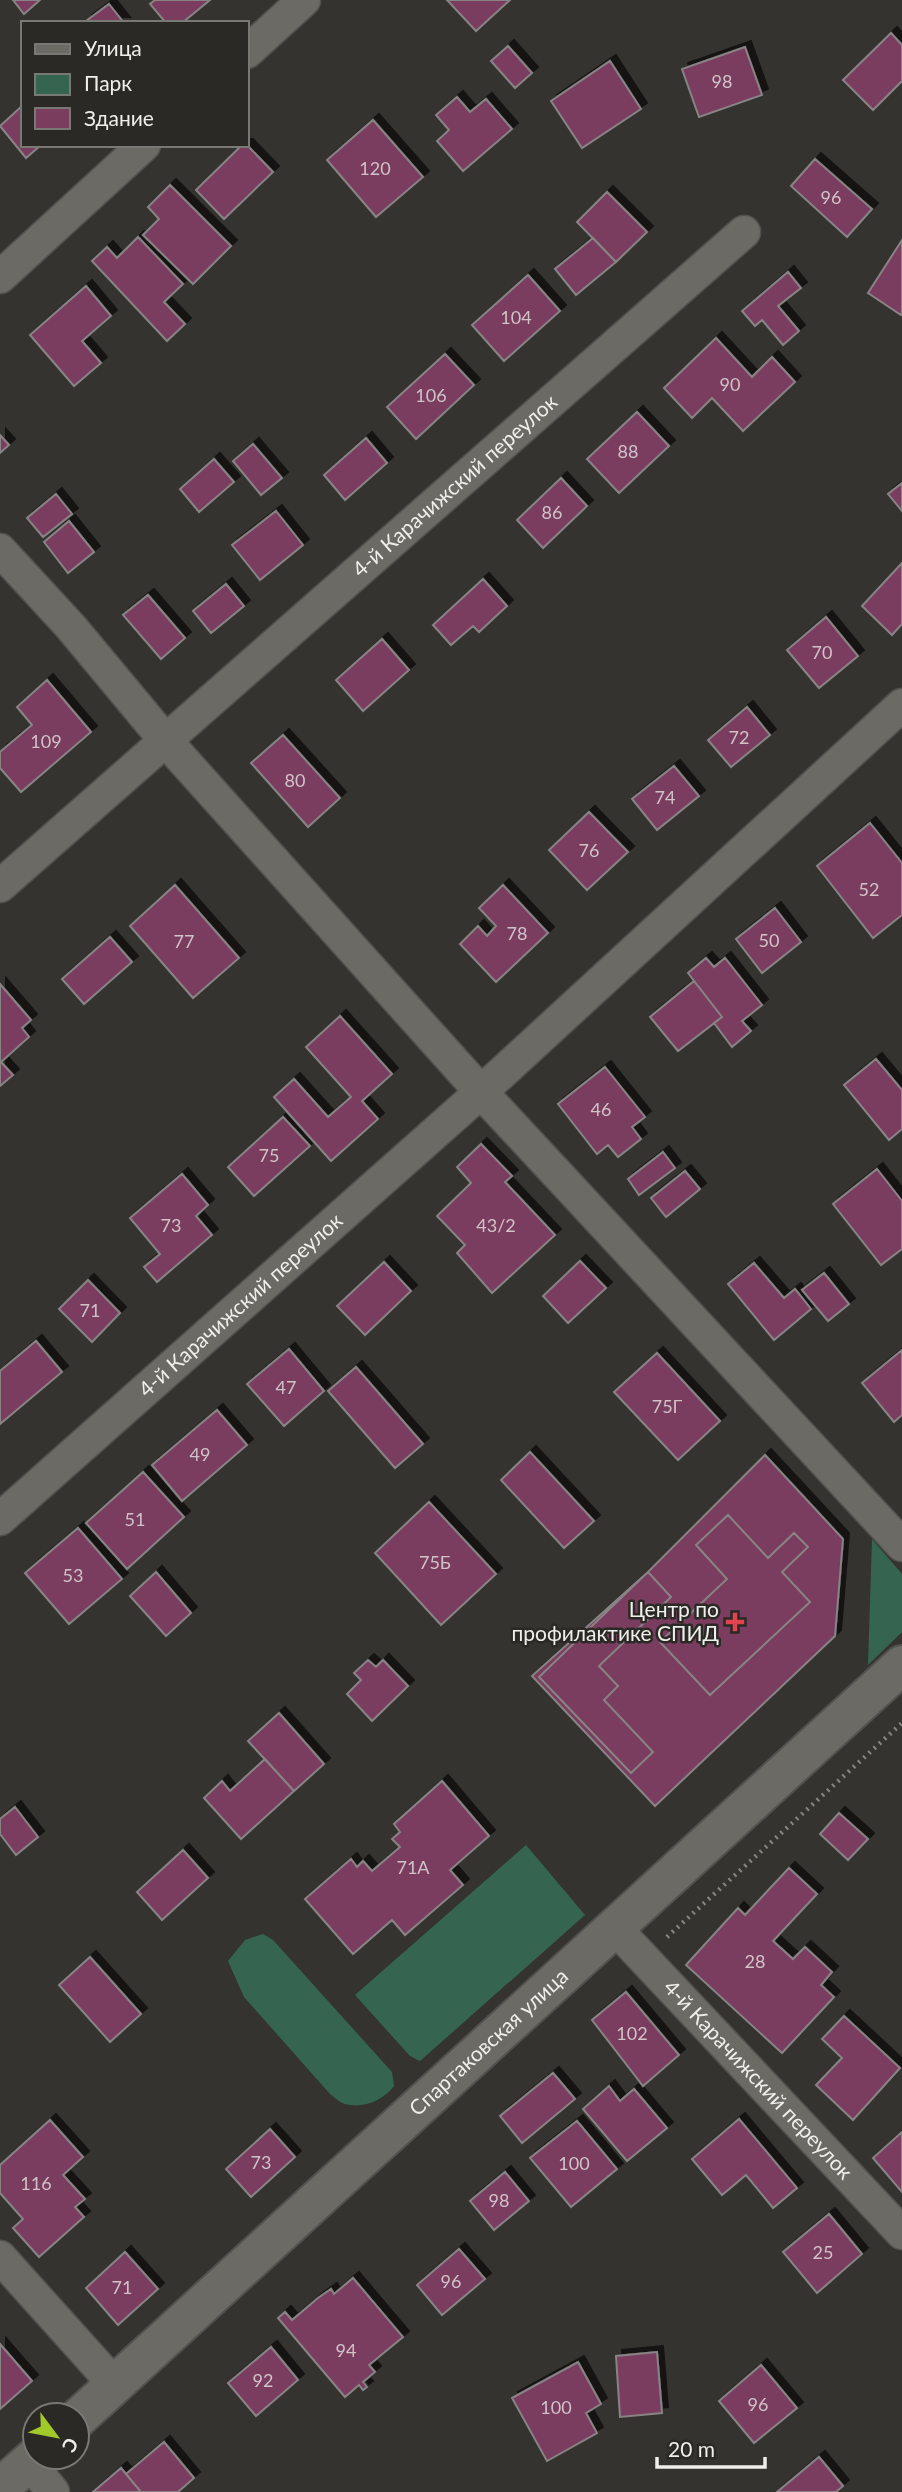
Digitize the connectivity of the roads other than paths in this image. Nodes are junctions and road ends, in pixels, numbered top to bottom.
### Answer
1 (304, 0) edge
2 (248, 51) edge
3 (143, 147) edge
4 (744, 232) dead end
5 (0, 277) edge
6 (0, 550) edge
7 (902, 705) edge
8 (164, 740) junction
9 (0, 886) edge
10 (481, 1092) junction
11 (0, 1519) edge
12 (902, 1545) edge
13 (902, 1665) edge
14 (614, 1927) junction
15 (902, 2233) edge
16 (0, 2258) edge
17 (115, 2385) junction
18 (91, 2406) edge
19 (21, 2469) edge
20 (40, 2471) edge
21 (0, 2488) edge
22 (53, 2492) edge

1 - 2 street
3 - 5 street
4 - 8 street, 4-й Карачижский переулок
6 - 8 street
7 - 10 street, 4-й Карачижский переулок
8 - 9 street, 4-й Карачижский переулок
8 - 10 street
10 - 11 street, 4-й Карачижский переулок
10 - 12 street
13 - 14 street, Спартаковская улица
14 - 15 street, 4-й Карачижский переулок
14 - 17 street, Спартаковская улица
16 - 17 street
17 - 18 street, Спартаковская улица
19 - 21 street
20 - 22 street

